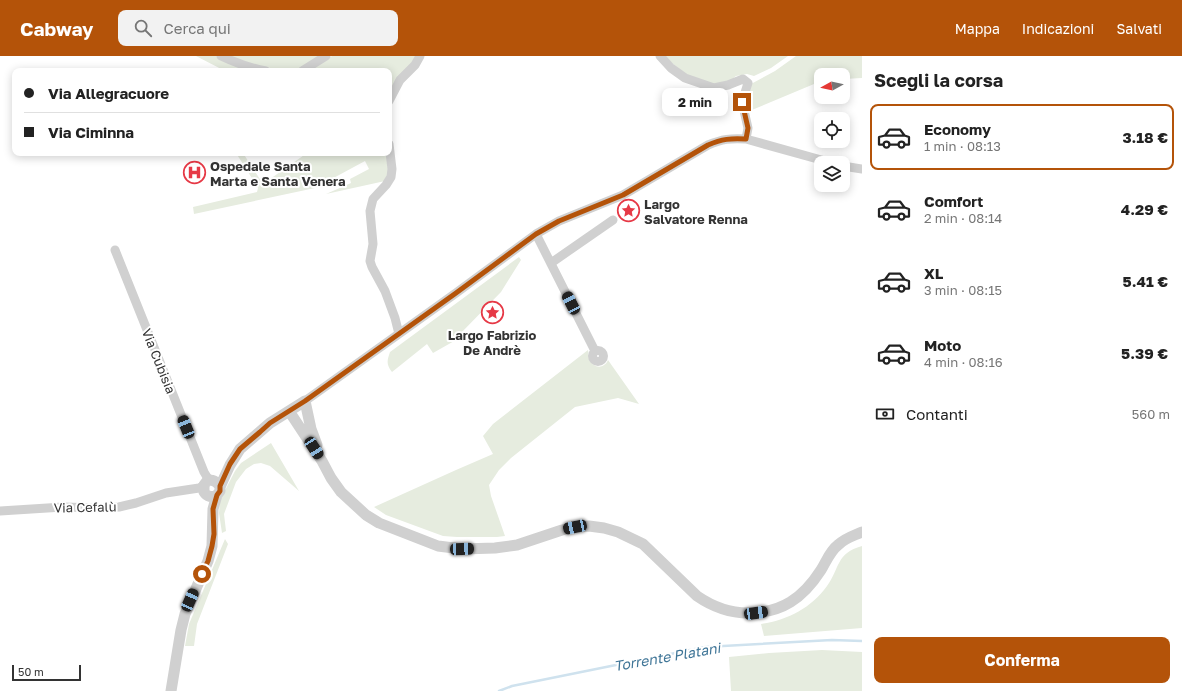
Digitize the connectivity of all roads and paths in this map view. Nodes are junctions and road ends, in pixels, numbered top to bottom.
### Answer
1 (221, 56) edge
2 (326, 56) edge
3 (420, 56) edge
4 (660, 56) edge
5 (252, 68) edge
6 (307, 68) edge
7 (392, 95) edge
8 (746, 139) junction
9 (390, 156) edge
10 (814, 158) edge
11 (850, 167) edge
12 (862, 169) edge
13 (613, 220) dead end
14 (536, 234) junction
15 (115, 250) dead end
16 (551, 263) junction
17 (399, 334) junction
18 (595, 351) dead end
19 (305, 401) junction
20 (289, 411) junction
21 (322, 461) junction
22 (210, 486) junction
23 (0, 511) edge
24 (862, 532) edge
25 (171, 691) edge

1 - 5 street
2 - 6 street
3 - 7 street
4 - 8 street
8 - 10 street
8 - 14 street
9 - 17 street
11 - 12 street
13 - 16 street
14 - 16 street
14 - 17 street
15 - 22 street, Via Cubisia
16 - 18 street
17 - 19 street
19 - 20 street
19 - 21 street
20 - 21 street
20 - 22 street
21 - 24 street
22 - 23 street, Via Cefalù
22 - 25 street

